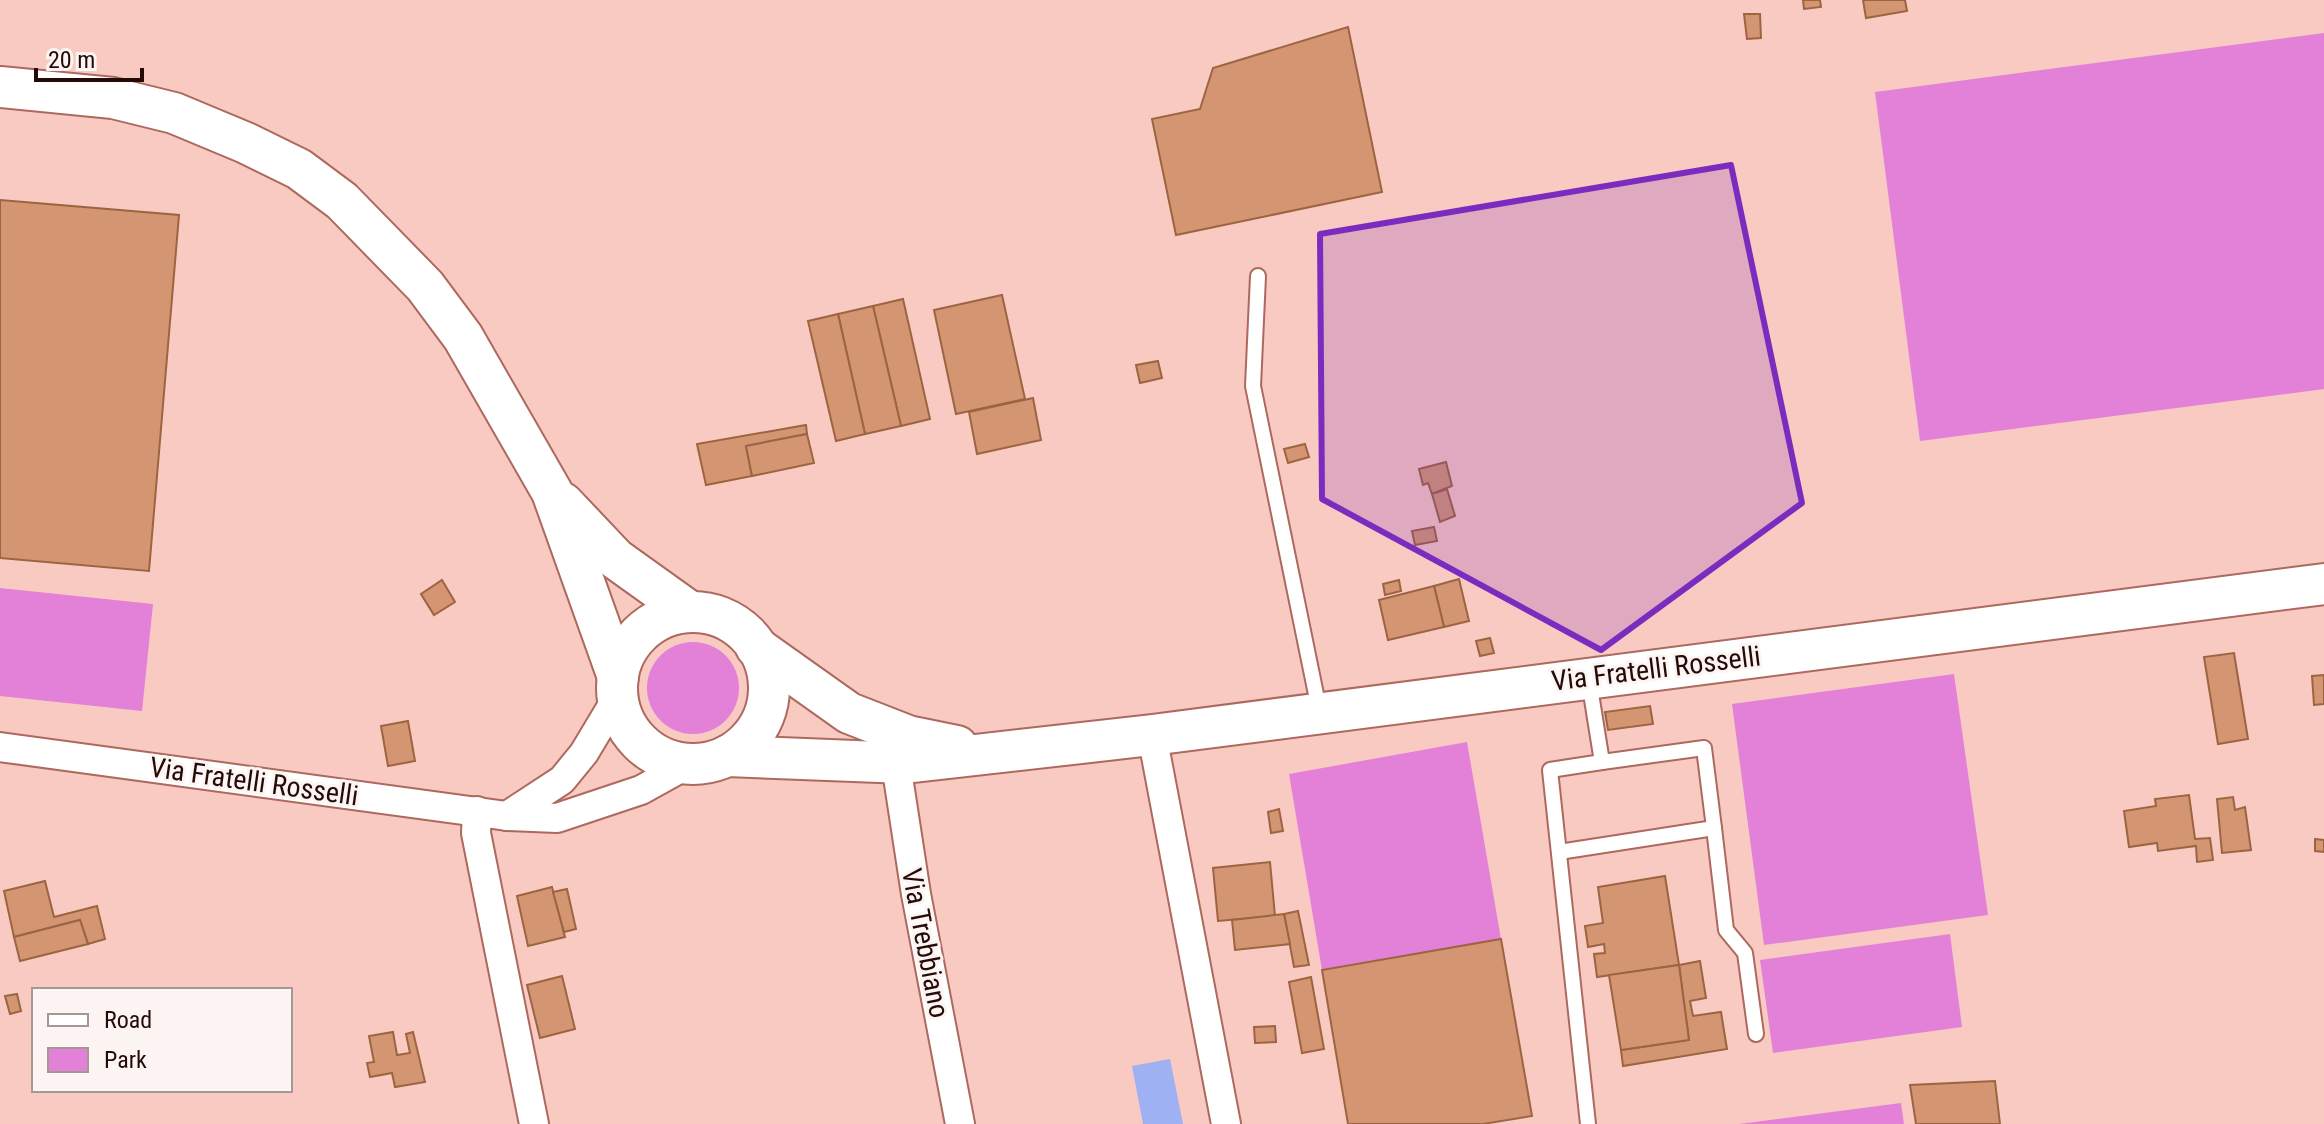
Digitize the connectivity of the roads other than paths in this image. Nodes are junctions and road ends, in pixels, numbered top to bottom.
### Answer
1 (0, 87) edge
2 (1258, 276) dead end
3 (552, 492) junction
4 (2324, 584) edge
5 (690, 612) junction
6 (756, 647) junction
7 (1588, 677) junction
8 (617, 687) junction
9 (1319, 713) junction
10 (1152, 735) junction
11 (0, 747) edge
12 (989, 752) junction
13 (727, 756) junction
14 (1602, 762) junction
15 (905, 763) junction
16 (688, 764) junction
17 (477, 811) junction
18 (507, 816) junction
19 (1714, 828) junction
20 (1559, 852) junction
21 (1756, 1034) dead end
22 (534, 1124) edge
23 (960, 1124) edge
24 (1226, 1124) edge
25 (1588, 1124) edge

1 - 3 street
2 - 9 lane
3 - 5 street
3 - 8 street
4 - 7 street, Via Fratelli Rosselli
5 - 6 street
5 - 8 street
6 - 12 street, Via Fratelli Rosselli
6 - 13 street
7 - 9 street, Via Fratelli Rosselli
7 - 14 lane
8 - 16 street
8 - 18 street
9 - 10 street, Via Fratelli Rosselli
10 - 12 street, Via Fratelli Rosselli
10 - 24 street
11 - 17 street, Via Fratelli Rosselli
12 - 15 street, Via Fratelli Rosselli
13 - 15 street, Via Fratelli Rosselli
13 - 16 street
14 - 19 lane
14 - 20 lane
15 - 23 street, Via Trebbiano
16 - 18 street, Via Fratelli Rosselli
17 - 18 street, Via Fratelli Rosselli
17 - 22 street
19 - 20 lane
19 - 21 lane
20 - 25 lane

